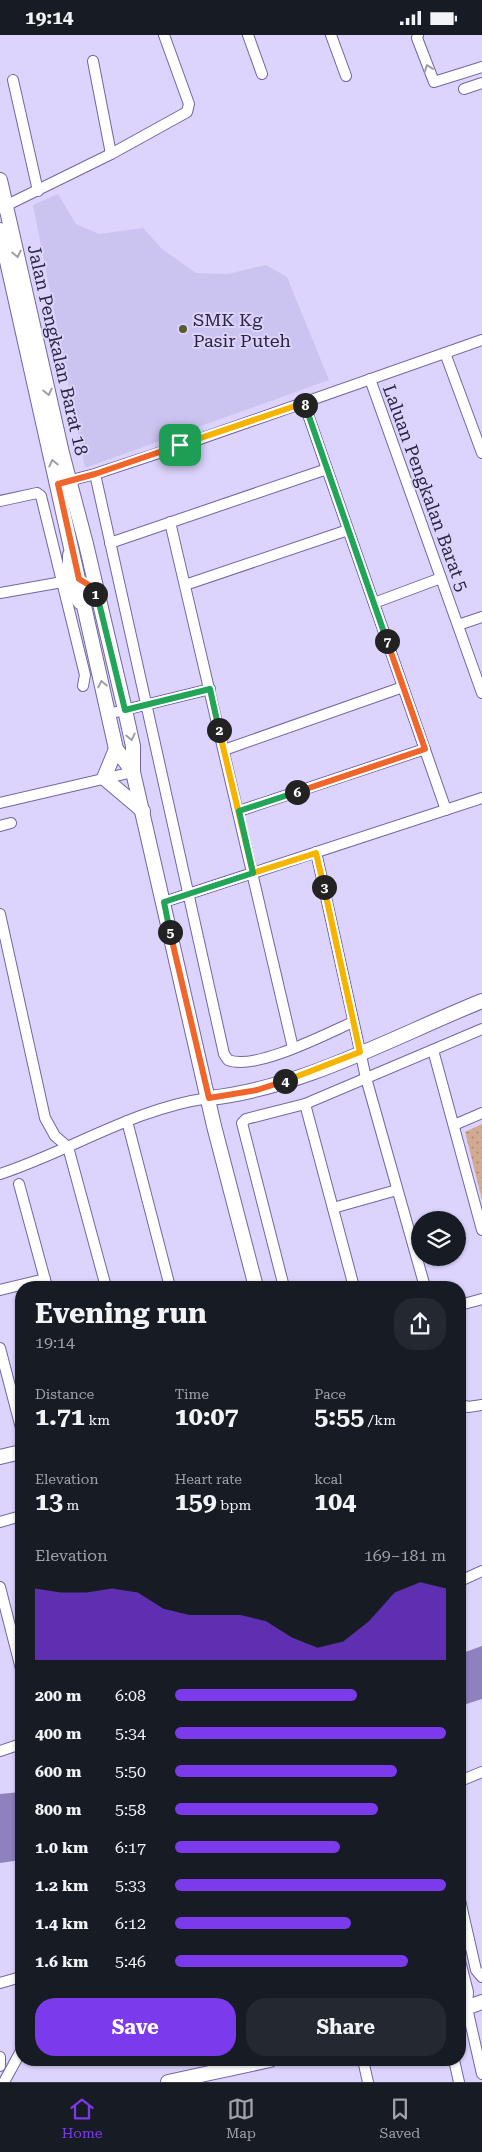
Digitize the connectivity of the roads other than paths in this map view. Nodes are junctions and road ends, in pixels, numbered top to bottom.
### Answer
1 (164, 35) edge
2 (248, 35) edge
3 (331, 35) edge
4 (418, 35) edge
5 (93, 61) dead end
6 (482, 67) edge
7 (262, 75) dead end
8 (346, 77) dead end
9 (13, 80) dead end
10 (482, 83) edge
11 (464, 89) dead end
12 (110, 154) junction
13 (0, 180) edge
14 (38, 191) junction
15 (3, 207) edge
16 (0, 230) edge
17 (482, 340) edge
18 (446, 353) junction
19 (370, 379) junction
20 (304, 403) junction
21 (478, 429) edge
22 (482, 453) edge
23 (327, 469) junction
24 (95, 474) junction
25 (64, 482) junction
26 (0, 501) edge
27 (170, 522) junction
28 (348, 530) junction
29 (69, 536) junction
30 (110, 543) junction
31 (86, 544) junction
32 (441, 578) junction
33 (79, 579) junction
34 (63, 582) junction
35 (185, 585) junction
36 (0, 593) edge
37 (374, 603) junction
38 (100, 607) junction
39 (482, 617) edge
40 (88, 621) junction
41 (458, 625) junction
42 (83, 686) dead end
43 (403, 687) junction
44 (210, 689) junction
45 (482, 693) edge
46 (147, 705) junction
47 (125, 710) junction
48 (108, 714) junction
49 (116, 749) junction
50 (425, 749) junction
51 (224, 750) junction
52 (133, 772) junction
53 (104, 778) junction
54 (482, 798) edge
55 (0, 803) edge
56 (446, 810) junction
57 (143, 811) junction
58 (239, 811) junction
59 (11, 823) dead end
60 (0, 826) edge
61 (316, 853) junction
62 (253, 873) junction
63 (189, 894) junction
64 (164, 902) junction
65 (0, 914) edge
66 (482, 1001) edge
67 (354, 1022) junction
68 (482, 1029) edge
69 (293, 1048) junction
70 (433, 1050) junction
71 (360, 1052) junction
72 (366, 1078) junction
73 (209, 1098) junction
74 (305, 1104) junction
75 (482, 1113) edge
76 (127, 1121) junction
77 (454, 1125) junction
78 (68, 1147) junction
79 (0, 1174) edge
80 (19, 1184) dead end
81 (397, 1191) junction
82 (333, 1208) junction
83 (481, 1223) edge
84 (45, 1281) edge
85 (104, 1281) edge
86 (168, 1281) edge
87 (255, 1281) edge
88 (282, 1281) edge
89 (352, 1281) edge
90 (423, 1281) edge
91 (15, 1288) edge
92 (0, 1290) edge
93 (482, 1299) edge
94 (466, 1303) edge
95 (0, 1349) edge
96 (15, 1405) edge
97 (482, 1405) edge
98 (466, 1406) edge
99 (15, 1453) edge
100 (0, 1457) edge
101 (15, 1518) edge
102 (0, 1522) edge
103 (482, 1571) edge
104 (466, 1578) edge
105 (0, 1587) edge
106 (15, 1646) edge
107 (15, 1746) edge
108 (0, 1751) edge
109 (482, 1773) edge
110 (466, 1779) edge
111 (466, 1923) edge
112 (479, 1974) edge
113 (15, 1979) edge
114 (0, 1983) edge
115 (466, 1984) edge
116 (466, 1996) edge
117 (482, 2002) edge
118 (466, 2004) edge
119 (466, 2006) edge
120 (482, 2008) edge
121 (466, 2019) edge
122 (0, 2057) edge
123 (15, 2062) edge
124 (0, 2066) edge
125 (242, 2066) edge
126 (364, 2066) edge
127 (455, 2066) edge
128 (482, 2073) edge
129 (4, 2082) edge
130 (168, 2082) edge
131 (368, 2082) edge
132 (459, 2082) edge

1 - 12 street
2 - 7 street
3 - 8 street
6 -> 4 street
5 - 12 street
9 - 14 street
10 - 11 street
12 - 14 street
13 - 15 street, Jalan Pengkalan Barat 18
14 - 15 street
15 -> 25 street, Jalan Pengkalan Barat 18
25 -> 16 street, Jalan Pengkalan Barat 18
17 - 18 street
18 - 19 street
18 - 21 street
19 - 20 street
19 - 32 street, Laluan Pengkalan Barat 5
20 - 23 street
20 - 24 street
21 - 22 street
23 - 27 street
23 - 28 street
24 - 25 street
24 - 30 street
25 - 29 street, Jalan Pengkalan Barat 18
25 - 31 street, Jalan Pengkalan Barat 18
26 - 34 street
27 - 30 street
27 - 35 street
28 - 35 street
28 - 37 street
29 - 33 street, Jalan Pengkalan Barat 18
29 - 34 street
30 - 46 street
31 - 33 street
31 - 38 street, Jalan Pengkalan Barat 18
32 - 37 street
32 - 41 street, Laluan Pengkalan Barat 5
33 - 34 street
33 - 38 street
33 - 40 street, Jalan Pengkalan Barat 18
34 - 36 street
34 - 40 street
34 - 42 street
35 - 44 street
37 - 43 street
38 - 47 street, Jalan Pengkalan Barat 18
39 - 41 street
48 -> 40 street, Jalan Pengkalan Barat 18
41 - 45 street, Laluan Pengkalan Barat 5
43 - 50 street
43 - 51 street
44 - 46 street
44 - 51 street
46 - 47 street
46 - 63 street
47 - 48 street
47 -> 52 street, Jalan Pengkalan Barat 18
48 - 49 street, Jalan Pengkalan Barat 18
49 - 52 street, Jalan Pengkalan Barat 18
49 - 53 street
50 - 56 street
50 - 58 street
51 - 58 street
52 - 53 street
52 - 57 street
53 - 55 street
53 - 57 street
54 - 56 street
56 - 61 street
57 - 64 street
58 - 62 street
59 - 60 street
61 - 62 street
61 - 67 street
62 - 63 street
62 - 69 street
63 - 64 street
63 - 69 street
64 - 73 street
65 - 78 street
66 - 71 street
67 - 69 street
67 - 71 street
68 - 70 street
70 - 72 street
70 - 77 street
71 - 72 street
71 - 73 street
72 - 74 street
72 - 81 street
73 - 76 street
73 - 87 street
74 - 82 street
74 - 88 street
75 - 77 street
76 - 78 street
76 - 86 street
77 - 83 street
78 - 79 street
78 - 85 street
80 - 84 street
81 - 82 street
81 - 90 street
82 - 89 street
91 - 92 street
93 - 94 street
95 - 96 street
97 - 98 street
99 - 100 street
101 - 102 street
103 - 104 street
105 - 106 street
107 - 108 street
109 - 110 street
111 - 112 street
113 - 114 street
115 - 116 street
117 - 118 street
119 - 120 street
121 - 128 street
122 - 124 street
123 - 129 street
125 - 130 street
126 - 131 street
127 - 132 street

